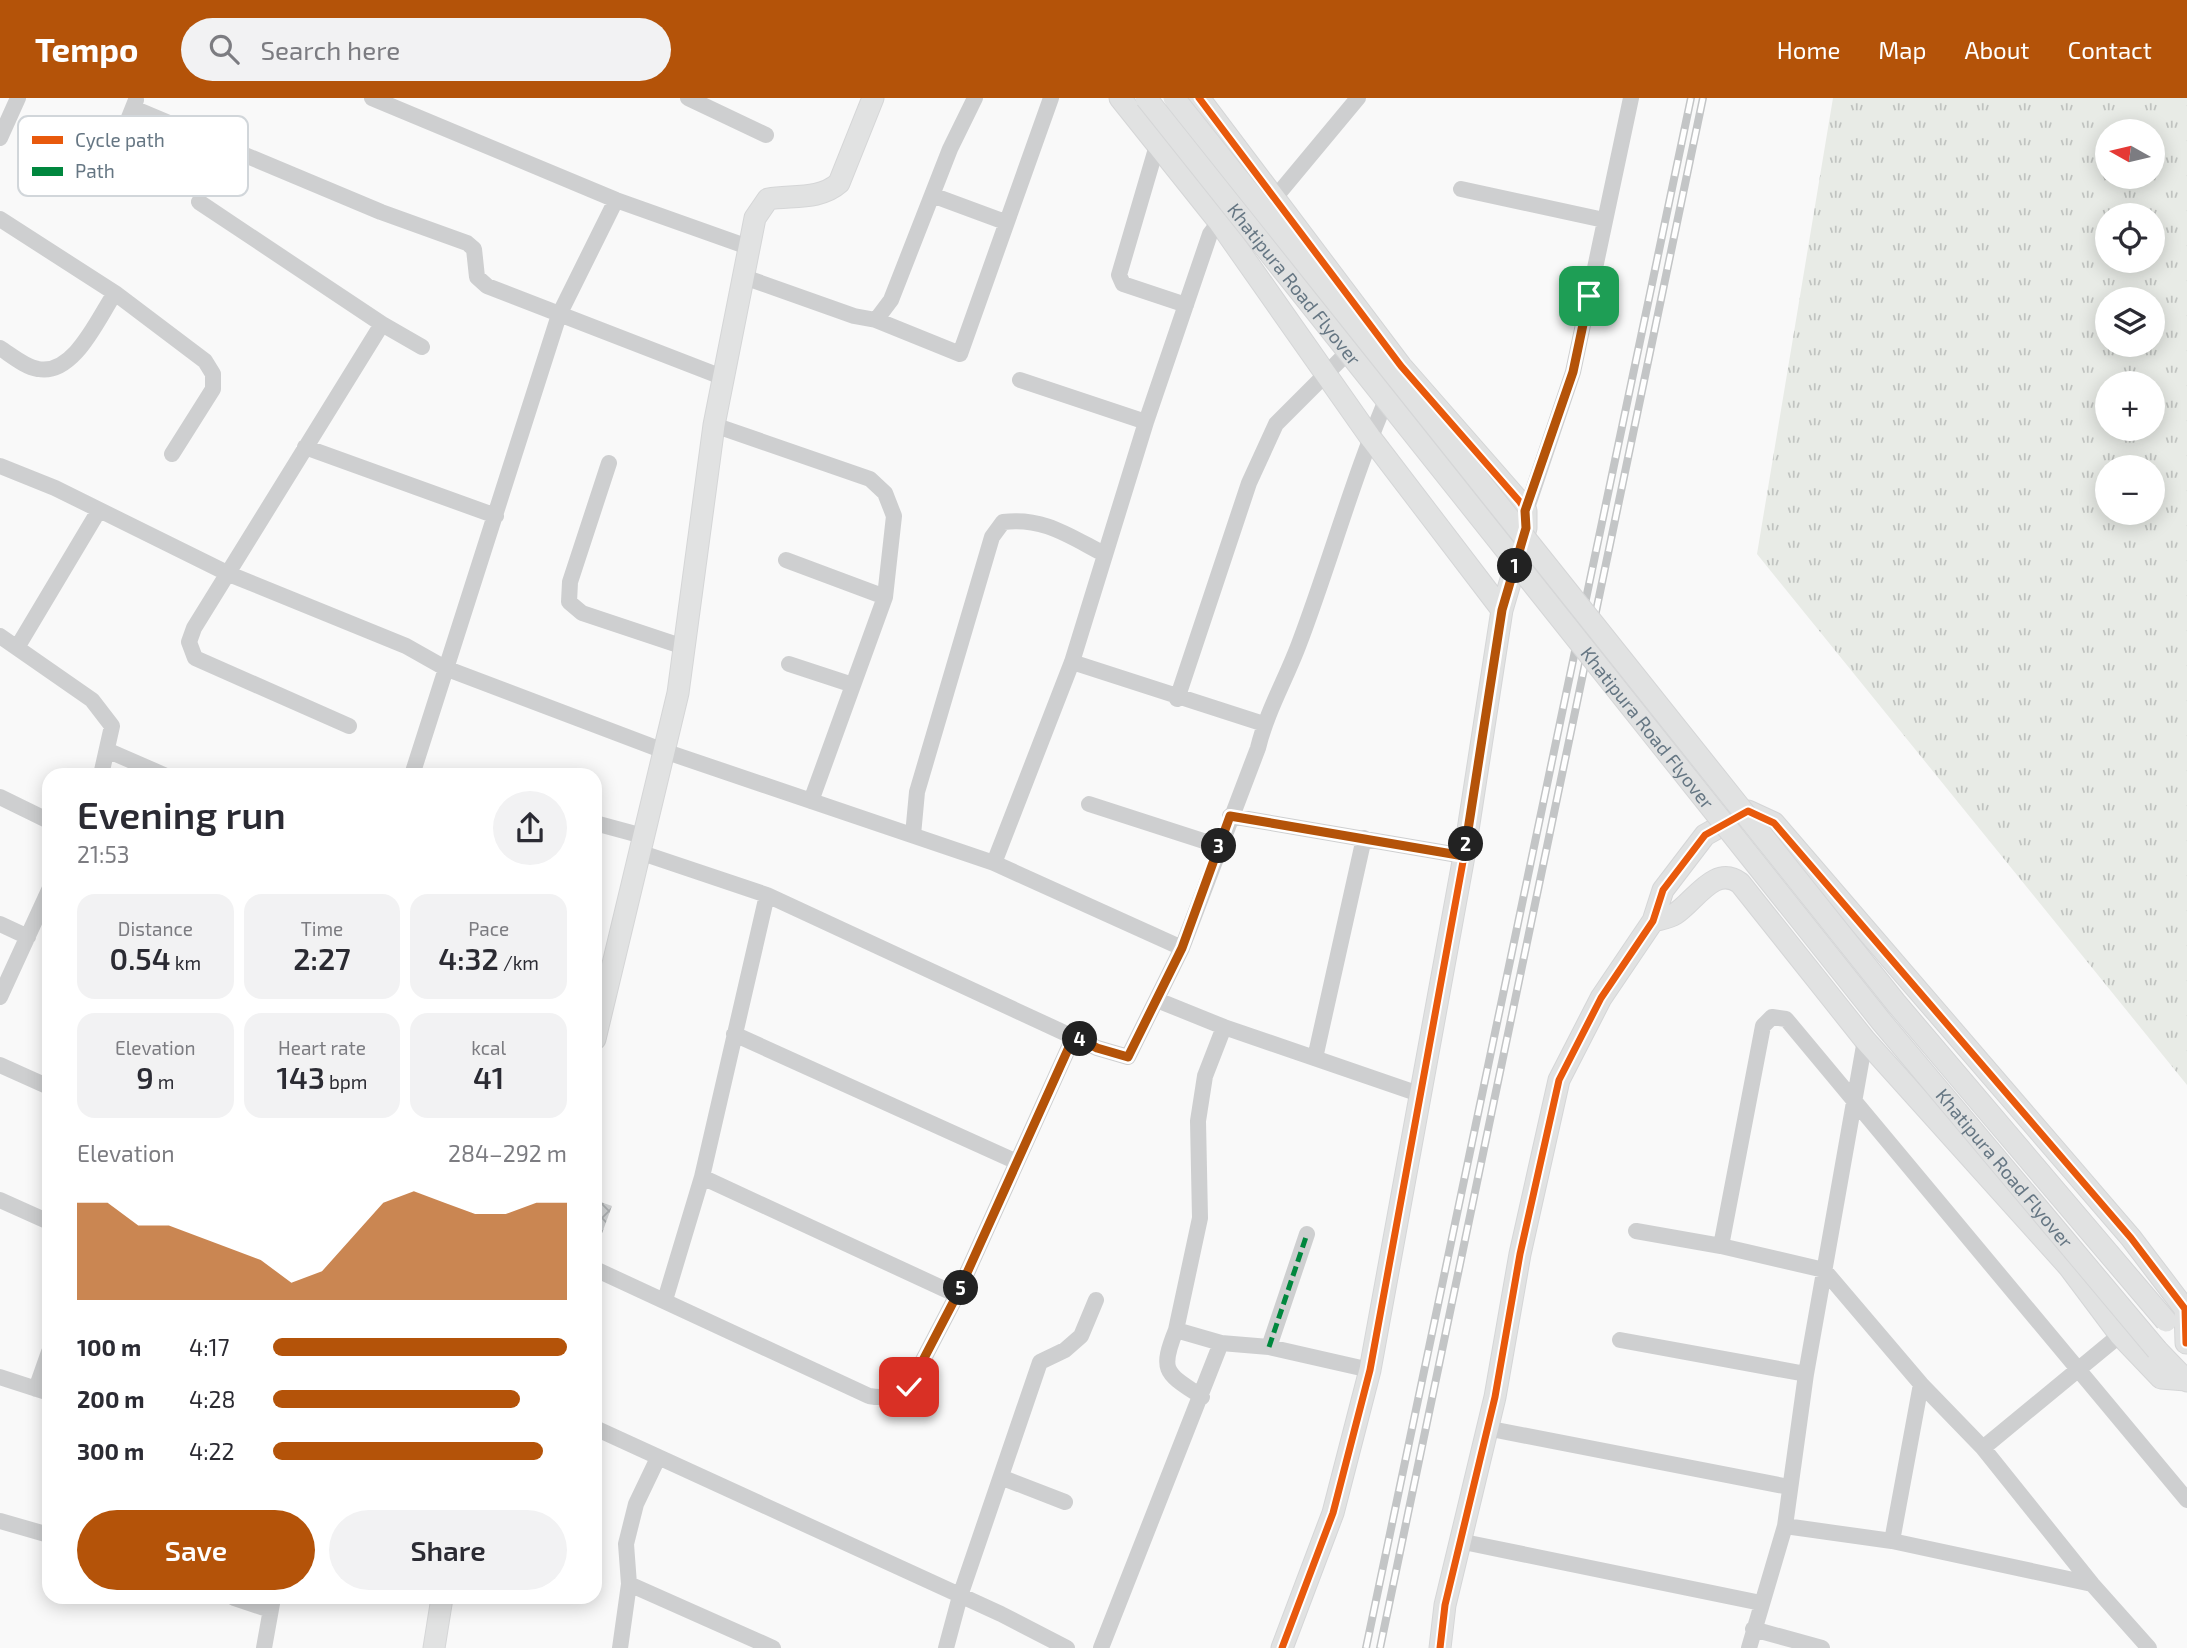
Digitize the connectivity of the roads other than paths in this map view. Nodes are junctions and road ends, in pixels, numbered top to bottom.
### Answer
1 (18, 98) edge
2 (372, 98) edge
3 (688, 98) edge
4 (873, 98) edge
5 (975, 98) edge
6 (1051, 98) edge
7 (1121, 98) edge
8 (1146, 98) edge
9 (1174, 98) edge
10 (1199, 98) edge
11 (1358, 98) edge
12 (1631, 98) edge
13 (135, 103) edge
14 (164, 116) edge
15 (766, 135) dead end
16 (0, 138) edge
17 (1158, 142) junction
18 (248, 154) edge
19 (1461, 189) dead end
20 (932, 195) junction
21 (1274, 199) junction
22 (616, 200) junction
23 (199, 202) dead end
24 (0, 219) edge
25 (1604, 220) junction
26 (1005, 222) junction
27 (1219, 222) junction
28 (751, 248) junction
29 (744, 277) junction
30 (115, 293) junction
31 (1186, 305) junction
32 (559, 315) junction
33 (876, 320) junction
34 (382, 324) junction
35 (1372, 328) junction
36 (422, 347) dead end
37 (0, 348) edge
38 (1401, 366) junction
39 (1327, 371) junction
40 (722, 377) junction
41 (1020, 380) dead end
42 (1146, 422) junction
43 (714, 425) junction
44 (1370, 437) junction
45 (305, 447) junction
46 (172, 454) dead end
47 (609, 463) dead end
48 (0, 466) edge
49 (1525, 511) junction
50 (98, 512) junction
51 (496, 516) junction
52 (1104, 554) junction
53 (786, 560) dead end
54 (229, 574) junction
55 (885, 597) junction
56 (1502, 610) junction
57 (0, 636) edge
58 (18, 646) junction
59 (684, 647) junction
60 (1072, 662) junction
61 (789, 664) dead end
62 (445, 668) junction
63 (853, 685) junction
64 (1177, 699) junction
65 (1264, 724) junction
66 (349, 726) dead end
67 (109, 751) junction
68 (664, 751) junction
69 (103, 768) edge
70 (148, 768) edge
71 (416, 768) edge
72 (0, 797) edge
73 (811, 801) junction
74 (1089, 803) dead end
75 (1230, 816) junction
76 (42, 818) edge
77 (602, 826) edge
78 (912, 835) junction
79 (1364, 838) junction
80 (641, 844) junction
81 (1219, 846) junction
82 (1464, 856) junction
83 (994, 863) junction
84 (767, 895) junction
85 (42, 906) edge
86 (1653, 921) junction
87 (0, 923) edge
88 (28, 937) junction
89 (1182, 948) junction
90 (603, 969) edge
91 (0, 997) edge
92 (1157, 1000) junction
93 (1224, 1027) junction
94 (734, 1034) junction
95 (1074, 1036) junction
96 (1865, 1040) junction
97 (1315, 1058) junction
98 (0, 1065) edge
99 (42, 1084) edge
100 (1419, 1094) junction
101 (1855, 1101) junction
102 (1017, 1162) junction
103 (702, 1177) junction
104 (0, 1200) edge
105 (42, 1219) edge
106 (1636, 1231) dead end
107 (1307, 1234) dead end
108 (1721, 1246) junction
109 (1824, 1270) junction
110 (602, 1272) edge
111 (957, 1295) junction
112 (665, 1300) junction
113 (1096, 1300) dead end
114 (1176, 1330) junction
115 (2120, 1335) junction
116 (1620, 1340) dead end
117 (1221, 1343) junction
118 (2187, 1344) edge
119 (1269, 1347) junction
120 (1370, 1370) junction
121 (2079, 1371) junction
122 (1805, 1374) junction
123 (0, 1377) edge
124 (2186, 1381) edge
125 (1920, 1384) junction
126 (42, 1391) edge
127 (1202, 1397) junction
128 (1486, 1428) junction
129 (602, 1432) edge
130 (1983, 1448) junction
131 (658, 1458) junction
132 (1003, 1478) junction
133 (1789, 1487) junction
134 (2187, 1500) edge
135 (1065, 1502) dead end
136 (0, 1521) edge
137 (1784, 1525) junction
138 (42, 1533) edge
139 (1459, 1541) junction
140 (1892, 1541) junction
141 (629, 1584) junction
142 (2092, 1584) junction
143 (960, 1596) junction
144 (1761, 1603) junction
145 (272, 1604) edge
146 (441, 1604) edge
147 (1753, 1629) junction
148 (264, 1648) edge
149 (434, 1648) edge
150 (620, 1648) edge
151 (773, 1648) edge
152 (946, 1648) edge
153 (1067, 1648) edge
154 (1101, 1648) edge
155 (1282, 1648) edge
156 (1440, 1648) edge
157 (1749, 1648) edge
158 (1822, 1648) edge
159 (2148, 1648) edge

1 - 16 street
2 - 22 street
3 - 15 street
4 - 28 street
5 - 20 street
6 - 26 street
7 - 17 street
8 - 124 street, Khatipura Road Flyover, bridge
9 - 118 street, Khatipura Road Flyover, bridge
10 - 21 street
11 - 21 street
12 - 25 street
13 - 14 street
17 - 27 street
17 - 31 street
18 - 32 street
19 - 25 street
20 - 26 street
20 - 33 street
21 - 35 street
22 - 28 street
22 - 32 street
23 - 34 street
24 - 30 street
25 - 49 street
26 - 33 street
27 - 31 street
27 - 39 street
28 - 29 street
29 - 33 street
29 - 40 street
30 - 37 street
30 - 46 street
31 - 42 street
32 - 40 street
32 - 51 street
34 - 36 street
34 - 45 street
35 - 38 street
35 - 39 street
38 - 44 street
38 - 49 street
39 - 44 street
39 - 64 street
40 - 43 street
41 - 42 street
42 - 52 street
43 - 55 street
43 - 59 street
44 - 56 street
44 - 65 street
45 - 51 street
45 - 54 street
47 - 59 street
48 - 50 street
49 - 56 street
50 - 54 street
50 - 58 street
51 - 62 street
52 - 60 street
52 - 78 street
53 - 55 street
54 - 62 street
54 - 66 street
55 - 63 street
56 - 82 street
57 - 58 street
58 - 67 street
59 - 68 street
60 - 64 street
60 - 83 street
61 - 63 street
62 - 68 street
62 - 71 street
63 - 73 street
64 - 65 street
65 - 75 street
67 - 69 street
67 - 70 street
68 - 73 street
68 - 80 street
72 - 76 street
73 - 78 street
74 - 81 street
75 - 79 street
75 - 81 street
77 - 80 street
78 - 83 street
79 - 82 street
79 - 97 street
80 - 84 street
80 - 90 street
81 - 89 street
82 - 100 street
83 - 89 street
84 - 94 street
84 - 95 street
85 - 88 street
86 - 96 street
86 - 118 street
86 - 128 street
87 - 88 street
88 - 91 street
89 - 92 street
92 - 93 street
92 - 95 street
93 - 97 street
93 - 114 street
94 - 102 street
94 - 103 street
95 - 102 street
96 - 101 street
96 - 115 street
97 - 100 street
98 - 99 street
100 - 120 street
101 - 108 street
101 - 109 street
101 - 121 street
102 - 111 street
103 - 111 street
103 - 112 street
104 - 105 street
106 - 108 street
107 - 119 street
108 - 109 street
109 - 122 street
109 - 125 street
110 - 112 street
111 - 112 street
113 - 132 street
114 - 117 street
114 - 127 street
115 - 121 street
115 - 124 street
116 - 122 street
117 - 119 street
117 - 127 street
119 - 120 street
120 - 155 street
121 - 130 street
121 - 134 street
122 - 133 street
123 - 126 street
125 - 130 street
125 - 140 street
127 - 154 street
128 - 133 street
128 - 139 street
129 - 131 street
130 - 142 street
131 - 141 street
131 - 143 street
132 - 135 street
132 - 143 street
133 - 137 street
136 - 138 street
137 - 140 street
137 - 144 street
139 - 144 street
139 - 156 street
140 - 142 street
141 - 150 street
141 - 151 street
142 - 159 street
143 - 152 street
143 - 153 street
144 - 147 street
145 - 148 street
146 - 149 street
147 - 157 street
147 - 158 street

